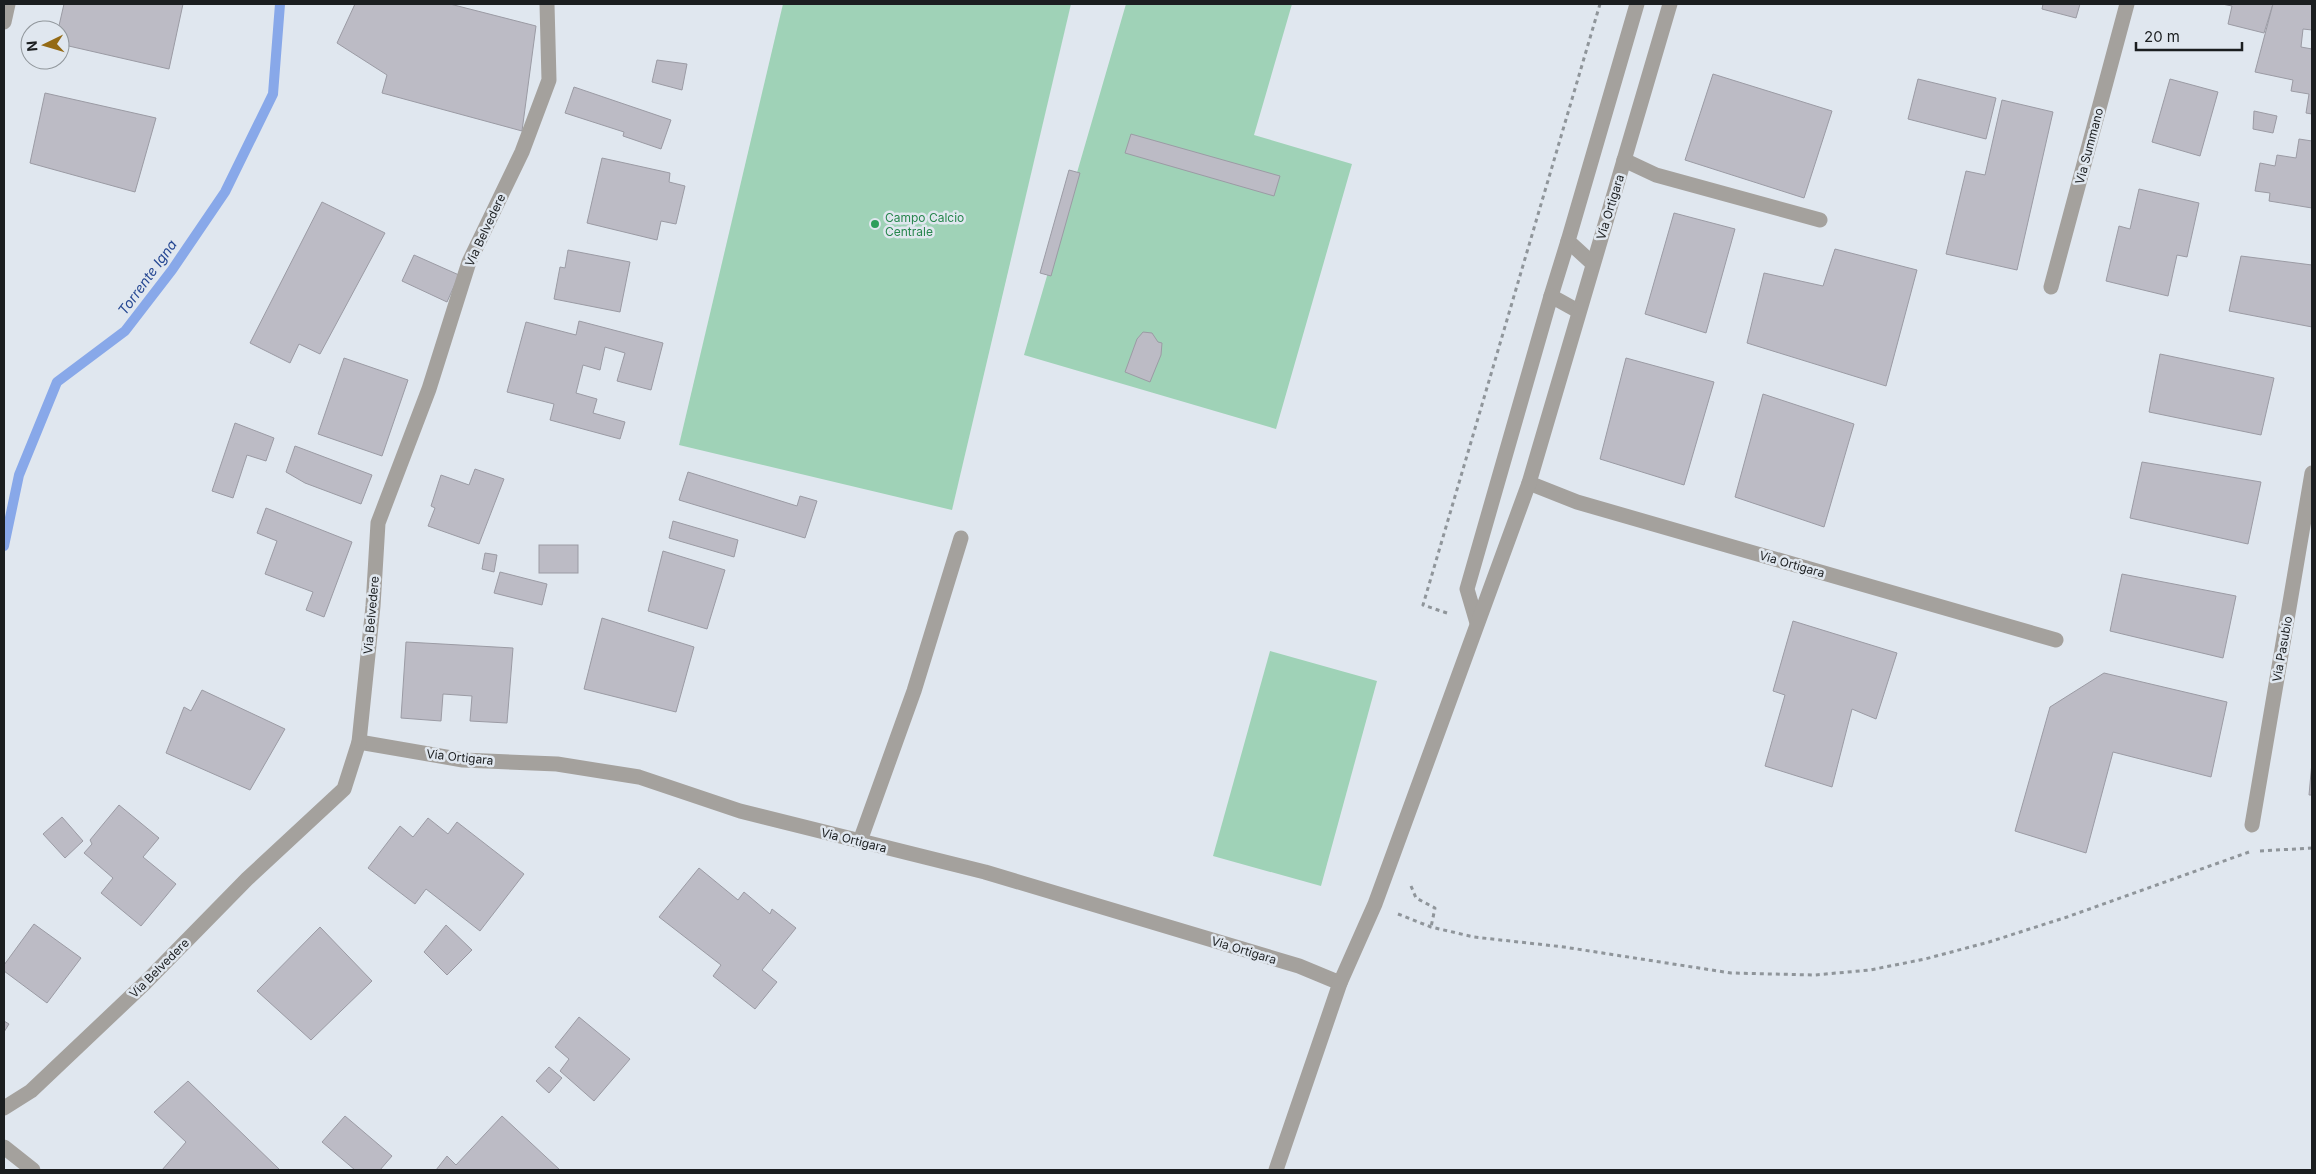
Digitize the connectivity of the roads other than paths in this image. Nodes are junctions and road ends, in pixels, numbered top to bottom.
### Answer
1 (8, 4) edge
2 (547, 4) edge
3 (1637, 4) edge
4 (1670, 4) edge
5 (2127, 4) edge
6 (4, 22) edge
7 (1624, 160) junction
8 (1820, 220) dead end
9 (1568, 241) junction
10 (1592, 263) junction
11 (2052, 288) dead end
12 (1551, 296) junction
13 (1578, 311) junction
14 (2312, 473) edge
15 (1529, 483) junction
16 (961, 538) dead end
17 (1477, 623) junction
18 (2056, 640) dead end
19 (359, 742) junction
20 (2252, 825) dead end
21 (860, 841) junction
22 (1340, 983) junction
23 (4, 1108) edge
24 (4, 1147) edge
25 (33, 1170) edge
26 (1276, 1170) edge

1 - 6 street
2 - 19 street, Via Belvedere
3 - 9 street
4 - 7 street, Via Ortigara
5 - 11 street, Via Summano
7 - 8 street, Via Ortigara
7 - 10 street, Via Ortigara
9 - 10 street
9 - 12 street
10 - 13 street, Via Ortigara
12 - 13 street
12 - 17 street
13 - 15 street, Via Ortigara
14 - 20 street, Via Pasubio
15 - 17 street, Via Ortigara
15 - 18 street, Via Ortigara
16 - 21 street
17 - 22 street, Via Ortigara
19 - 21 street, Via Ortigara
19 - 23 street, Via Belvedere
21 - 22 street, Via Ortigara
22 - 26 street, Via Ortigara
24 - 25 street

